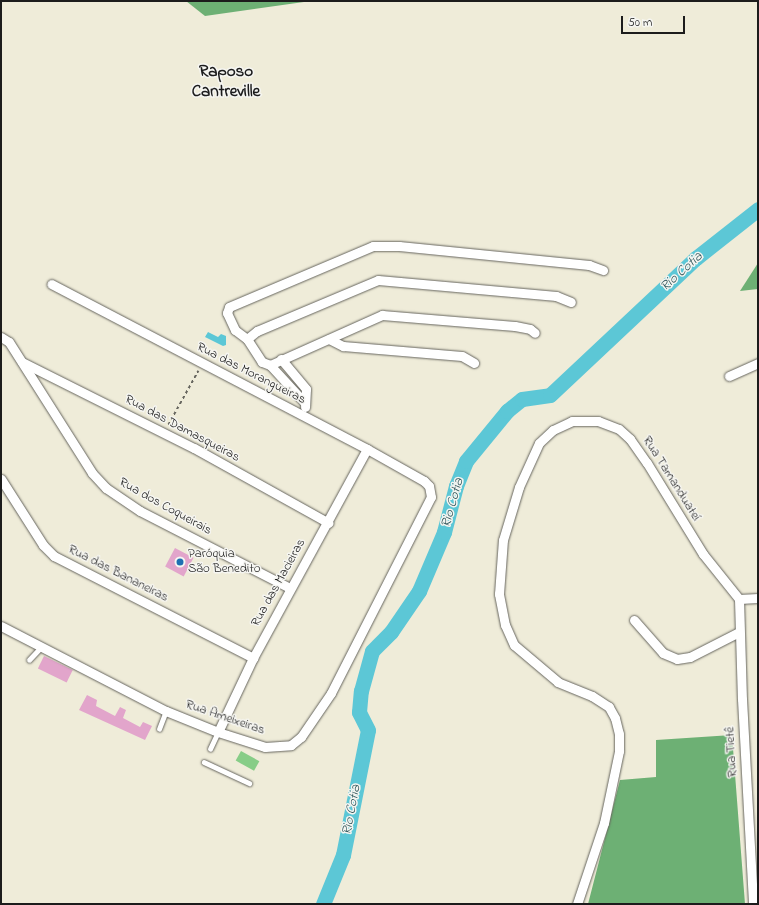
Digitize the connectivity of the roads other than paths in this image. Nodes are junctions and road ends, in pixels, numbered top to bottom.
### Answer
1 (604, 270) dead end
2 (52, 284) dead end
3 (571, 302) dead end
4 (535, 333) dead end
5 (1, 336) edge
6 (247, 339) junction
7 (329, 339) junction
8 (281, 359) junction
9 (22, 362) junction
10 (474, 363) dead end
11 (758, 363) edge
12 (270, 365) junction
13 (293, 375) junction
14 (729, 376) dead end
15 (285, 382) junction
16 (305, 403) junction
17 (304, 417) junction
18 (367, 449) junction
19 (1, 479) edge
20 (432, 493) joint
21 (329, 523) junction
22 (290, 588) junction
23 (758, 598) edge
24 (740, 599) junction
25 (634, 620) dead end
26 (1, 626) edge
27 (739, 632) junction
28 (40, 648) junction
29 (253, 658) junction
30 (29, 660) dead end
31 (166, 711) junction
32 (159, 728) dead end
33 (218, 732) junction
34 (210, 749) dead end
35 (204, 762) dead end
36 (249, 783) dead end
37 (577, 904) edge
38 (754, 904) edge

1 - 6 street
2 - 17 street, Rua das Morangueiras
3 - 6 street
4 - 7 street
5 - 9 street, Rua dos Coqueirais
6 - 12 street
7 - 8 street
7 - 10 street
8 - 12 street
8 - 13 street
9 - 21 street, Rua das Damasqueiras
9 - 22 street, Rua dos Coqueirais
11 - 14 street
12 - 15 street
13 - 15 street
13 - 16 street
15 - 16 street
16 - 17 street
17 - 18 street, Rua das Morangueiras
18 - 20 street, Rua das Morangueiras
18 - 21 street, Rua das Macieiras
19 - 29 street, Rua das Bananeiras
20 - 33 street, Rua Ameixeiras
21 - 22 street, Rua das Macieiras
22 - 29 street, Rua das Macieiras
23 - 24 street
24 - 27 street, Rua Tietê
24 - 37 street, Rua Tamanduateí
25 - 27 street
26 - 28 street, Rua Ameixeiras
27 - 38 street, Rua Tietê
28 - 30 lane
28 - 31 street, Rua Ameixeiras
29 - 33 street, Rua das Macieiras
31 - 32 lane
31 - 33 street, Rua Ameixeiras
33 - 34 lane
35 - 36 lane

